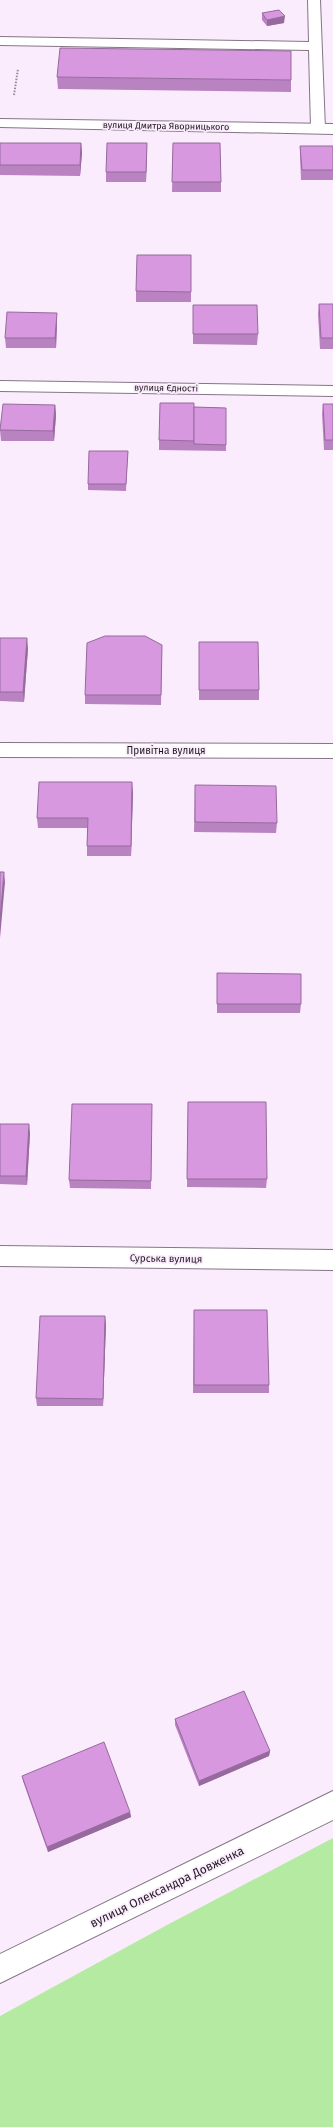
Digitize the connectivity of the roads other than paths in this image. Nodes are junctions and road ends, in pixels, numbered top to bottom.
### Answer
1 (314, 0) edge
2 (0, 41) edge
3 (316, 46) junction
4 (4, 123) edge
5 (318, 129) junction
6 (333, 129) edge
7 (0, 386) edge
8 (333, 391) edge
9 (0, 750) edge
10 (333, 751) edge
11 (0, 1256) edge
12 (333, 1260) edge
13 (333, 1805) edge
14 (0, 1969) edge

1 - 3 lane
2 - 3 lane
3 - 5 lane
4 - 5 street, вулиця Дмитра Яворницького
5 - 6 street, вулиця Дмитра Яворницького
7 - 8 street, вулиця Єдності
9 - 10 street, Привітна вулиця
11 - 12 street, Сурська вулиця
13 - 14 street, вулиця Олександра Довженка

